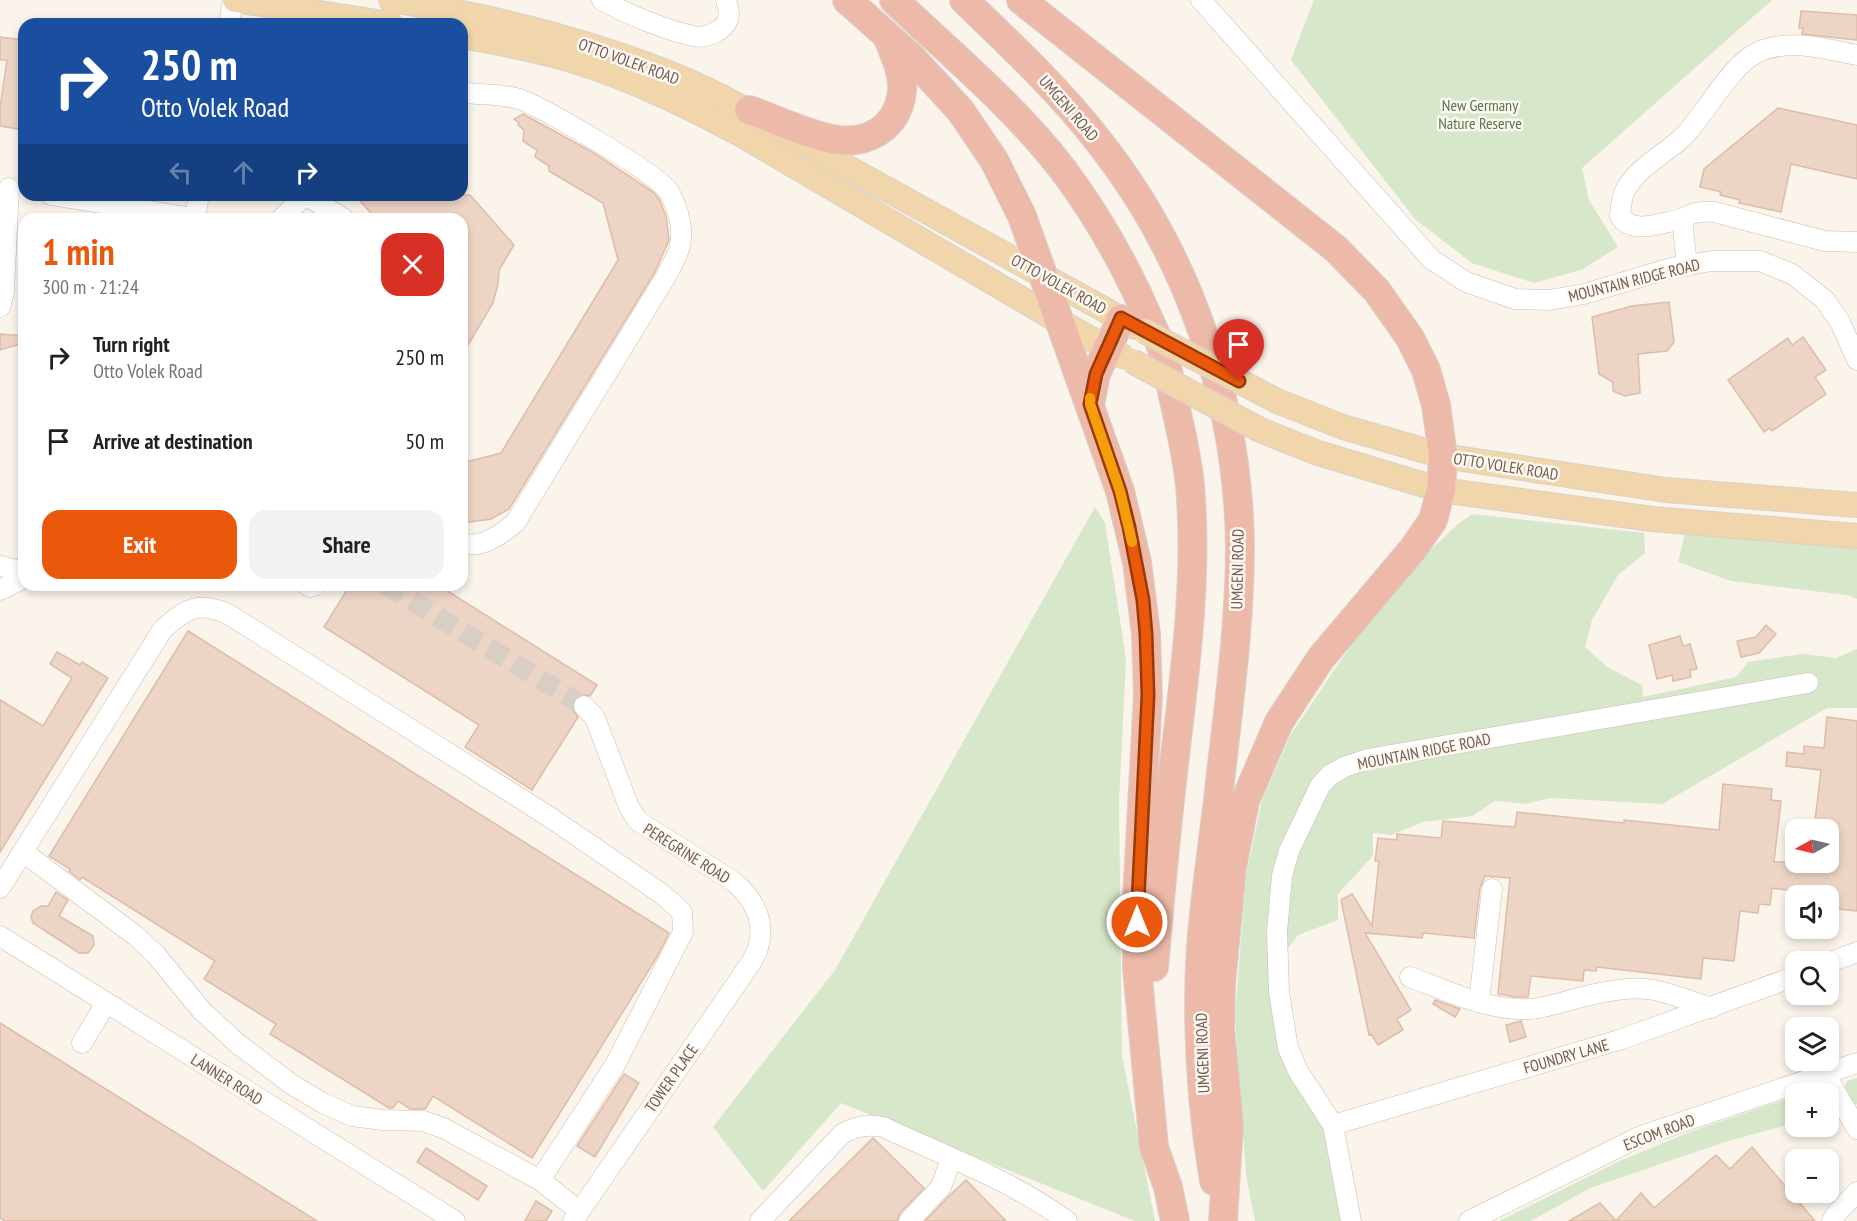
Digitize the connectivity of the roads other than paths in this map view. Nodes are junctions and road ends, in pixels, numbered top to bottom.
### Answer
1 (234, 0) edge
2 (391, 0) edge
3 (602, 0) edge
4 (726, 0) edge
5 (847, 0) edge
6 (894, 0) edge
7 (964, 0) edge
8 (1021, 0) edge
9 (1201, 0) edge
10 (230, 18) edge
11 (351, 18) edge
12 (468, 37) edge
13 (888, 38) junction
14 (1857, 55) edge
15 (468, 93) edge
16 (749, 110) junction
17 (11, 189) edge
18 (76, 201) edge
19 (299, 201) edge
20 (315, 201) edge
21 (127, 213) edge
22 (287, 213) edge
23 (334, 213) edge
24 (1682, 219) junction
25 (1857, 242) edge
26 (1687, 266) junction
27 (1043, 274) junction
28 (0, 307) edge
29 (1057, 320) junction
30 (1132, 324) junction
31 (1108, 347) junction
32 (1857, 360) edge
33 (1090, 404) junction
34 (1443, 456) junction
35 (1440, 490) junction
36 (1857, 506) edge
37 (1857, 536) edge
38 (468, 546) edge
39 (0, 566) edge
40 (18, 570) edge
41 (18, 581) edge
42 (0, 590) edge
43 (1808, 683) dead end
44 (584, 706) tunnel mouth
45 (23, 852) junction
46 (0, 888) edge
47 (1492, 889) dead end
48 (761, 933) joint
49 (0, 936) edge
50 (1857, 952) edge
51 (1839, 959) edge
52 (1410, 977) dead end
53 (1785, 980) edge
54 (106, 1002) junction
55 (1479, 1002) junction
56 (1711, 1008) junction
57 (82, 1043) dead end
58 (1857, 1063) edge
59 (1825, 1074) junction
60 (1333, 1125) junction
61 (1857, 1129) edge
62 (951, 1159) junction
63 (540, 1180) junction
64 (1168, 1187) junction
65 (1857, 1192) edge
66 (427, 1214) edge
67 (576, 1216) edge
68 (455, 1221) edge
69 (760, 1221) edge
70 (909, 1221) edge
71 (1067, 1221) edge
72 (1175, 1221) edge
73 (1223, 1221) edge
74 (1351, 1221) edge
75 (1469, 1221) edge
76 (1832, 1221) edge

1 - 10 street
1 - 11 main road
2 - 16 main road, OTTO VOLEK ROAD
3 - 4 street
5 - 13 highway
6 - 64 highway
7 - 73 highway, UMGENI ROAD
8 - 34 highway
9 - 26 street, MOUNTAIN RIDGE ROAD
12 - 29 main road, OTTO VOLEK ROAD
13 - 16 highway
13 - 27 highway
14 - 24 street
15 - 38 street
16 - 27 main road, OTTO VOLEK ROAD
17 - 28 street
18 - 21 street
19 - 22 street
20 - 23 street
24 - 25 street
24 - 26 street
26 - 32 street, MOUNTAIN RIDGE ROAD
27 - 29 highway
27 - 30 main road, OTTO VOLEK ROAD
29 - 31 main road, OTTO VOLEK ROAD
29 - 33 highway
30 - 31 highway
30 - 34 main road, OTTO VOLEK ROAD, bridge
31 - 33 highway
31 - 35 main road, OTTO VOLEK ROAD, bridge
33 - 64 highway
34 - 35 highway
34 - 36 main road, OTTO VOLEK ROAD
35 - 37 main road, OTTO VOLEK ROAD
35 - 73 highway
39 - 40 street
41 - 42 street
43 - 60 street, MOUNTAIN RIDGE ROAD
44 - 48 street, PEREGRINE ROAD
45 - 46 street
45 - 63 street
45 - 63 street
47 - 55 street
48 - 67 street, TOWER PLACE
49 - 54 street, LANNER ROAD
50 - 51 street
52 - 55 street
53 - 56 street, FOUNDRY LANE
54 - 57 street
54 - 66 street, LANNER ROAD
55 - 56 street
56 - 60 street, FOUNDRY LANE
58 - 59 street, ESCOM ROAD
59 - 61 street
59 - 75 street, ESCOM ROAD
60 - 74 street, MOUNTAIN RIDGE ROAD
62 - 69 street
62 - 70 street
62 - 71 street
63 - 67 street
64 - 72 highway
65 - 76 street
66 - 68 street, LANNER ROAD

